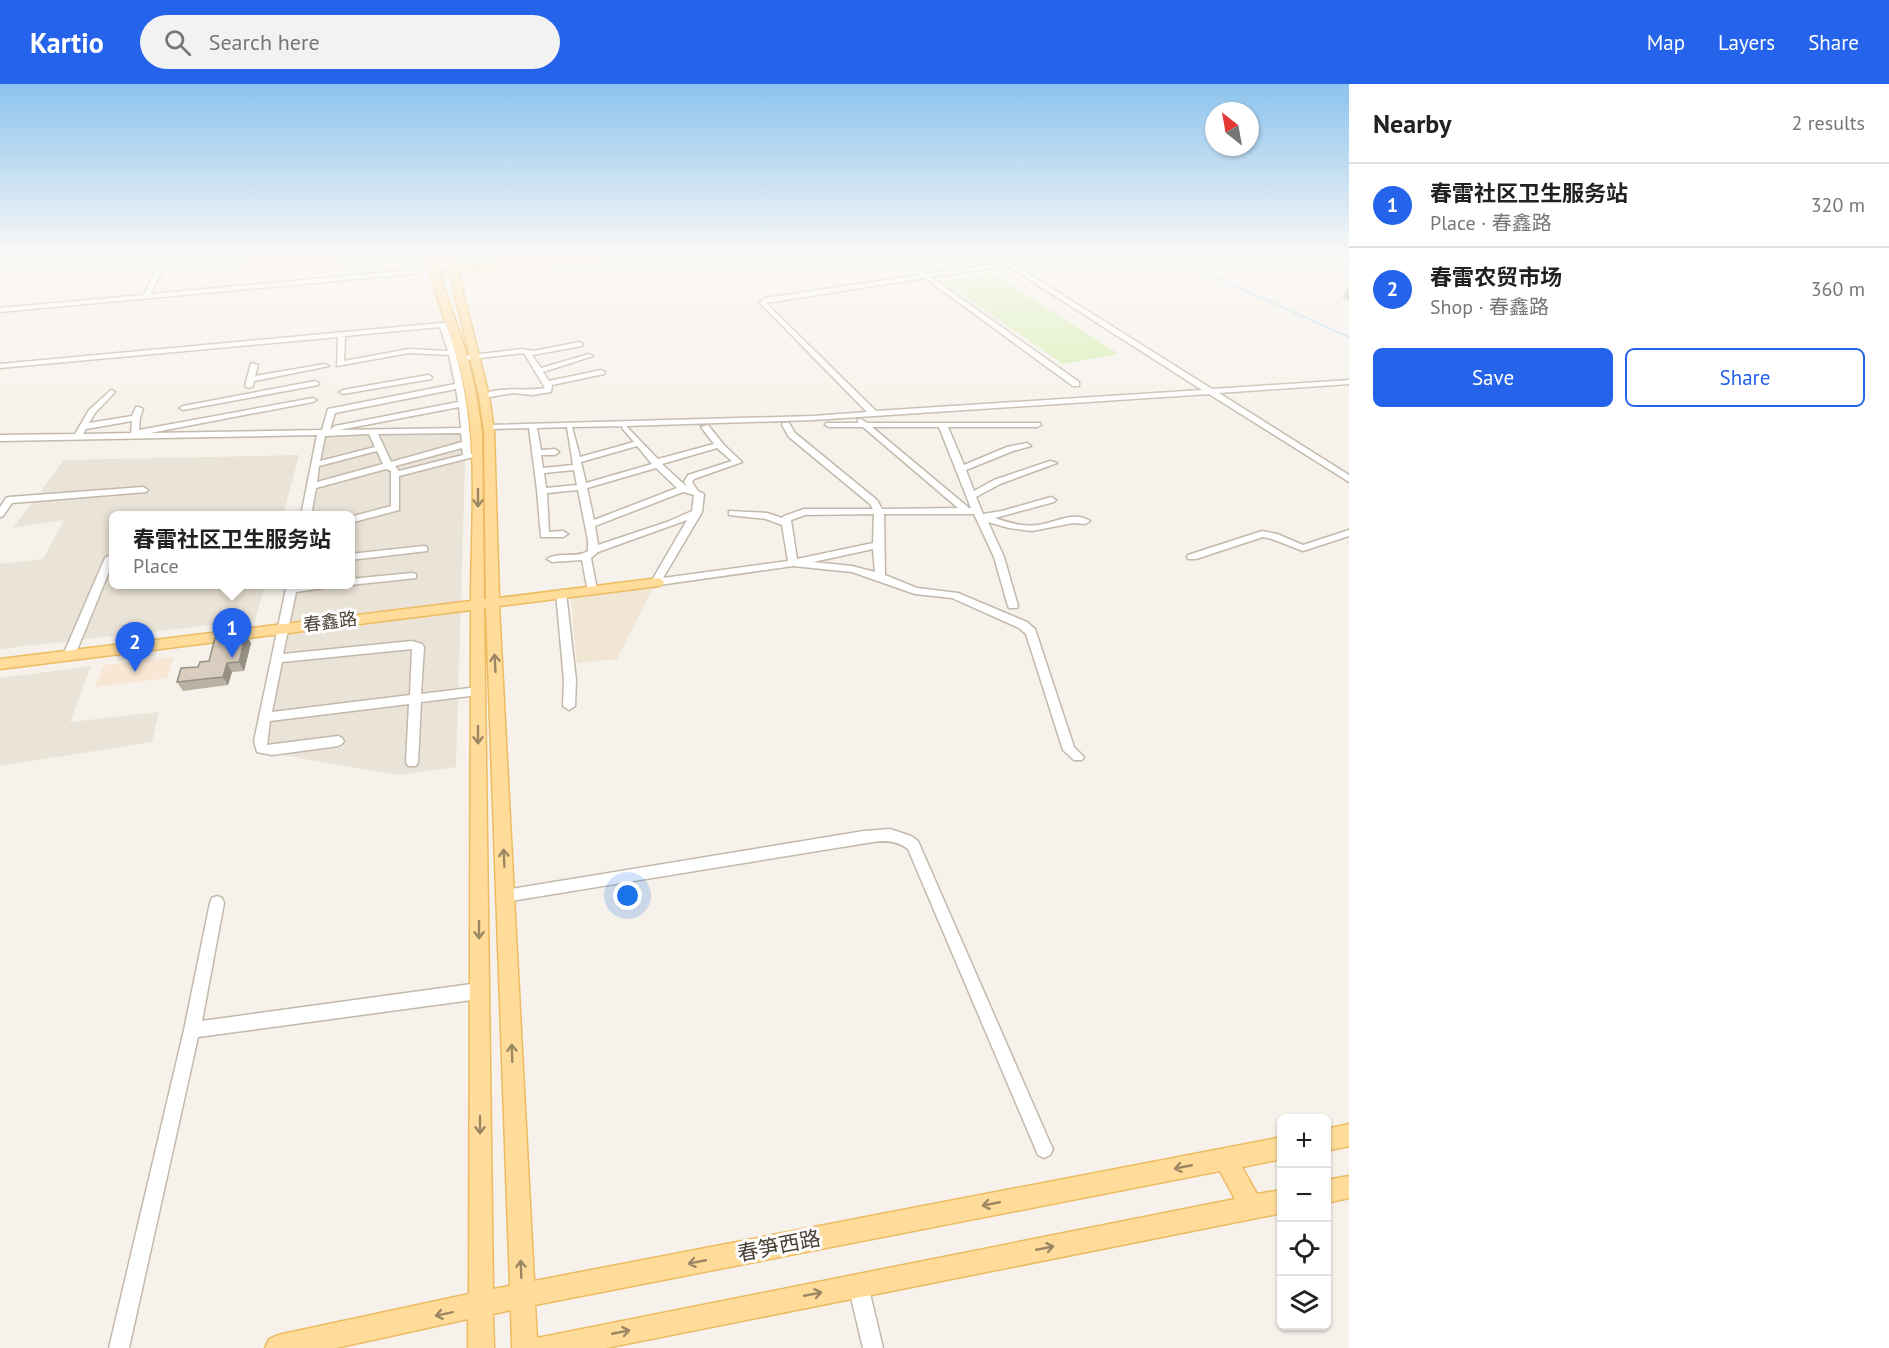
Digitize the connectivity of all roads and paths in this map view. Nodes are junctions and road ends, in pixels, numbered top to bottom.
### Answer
1 (445, 316) edge
2 (456, 316) edge
3 (776, 316) edge
4 (982, 316) edge
5 (1090, 316) edge
6 (447, 324) junction
7 (342, 334) junction
8 (579, 344) dead end
9 (494, 349) junction
10 (526, 351) junction
11 (545, 351) junction
12 (460, 356) junction
13 (589, 356) dead end
14 (254, 365) dead end
15 (0, 366) edge
16 (325, 366) dead end
17 (538, 371) junction
18 (601, 372) dead end
19 (403, 373) dead end
20 (428, 377) dead end
21 (251, 379) junction
22 (407, 381) junction
23 (1349, 382) edge
24 (315, 383) dead end
25 (397, 383) junction
26 (547, 384) junction
27 (1076, 384) dead end
28 (458, 386) junction
29 (111, 392) dead end
30 (343, 392) dead end
31 (1210, 392) junction
32 (244, 396) junction
33 (484, 396) junction
34 (403, 397) junction
35 (312, 400) dead end
36 (461, 404) junction
37 (183, 408) dead end
38 (237, 414) junction
39 (874, 414) junction
40 (852, 416) junction
41 (464, 420) junction
42 (786, 425) junction
43 (866, 425) junction
44 (942, 425) junction
45 (1037, 425) dead end
46 (489, 427) junction
47 (705, 427) junction
48 (83, 428) junction
49 (533, 428) junction
50 (626, 428) junction
51 (570, 429) junction
52 (466, 430) junction
53 (324, 432) junction
54 (408, 432) junction
55 (373, 433) junction
56 (231, 435) junction
57 (77, 436) junction
58 (135, 436) junction
59 (0, 438) edge
60 (639, 443) junction
61 (719, 445) junction
62 (1027, 446) dead end
63 (380, 448) junction
64 (470, 452) junction
65 (555, 452) dead end
66 (537, 453) junction
67 (1053, 463) dead end
68 (577, 464) junction
69 (658, 464) junction
70 (315, 465) junction
71 (962, 468) junction
72 (392, 470) junction
73 (539, 471) junction
74 (1349, 479) edge
75 (310, 487) junction
76 (581, 487) junction
77 (683, 489) junction
78 (143, 490) dead end
79 (542, 491) junction
80 (694, 492) junction
81 (972, 495) junction
82 (1051, 500) dead end
83 (307, 511) edge
84 (879, 511) junction
85 (697, 512) junction
86 (732, 513) dead end
87 (974, 513) junction
88 (0, 514) edge
89 (355, 519) edge
90 (1084, 521) dead end
91 (786, 523) junction
92 (589, 525) junction
93 (1349, 533) edge
94 (563, 534) dead end
95 (878, 545) junction
96 (424, 549) dead end
97 (589, 553) junction
98 (355, 557) edge
99 (1192, 557) dead end
100 (552, 559) dead end
101 (109, 560) edge
102 (793, 563) junction
103 (412, 576) dead end
104 (880, 577) junction
105 (355, 582) edge
106 (658, 582) junction
107 (292, 589) edge
108 (592, 590) junction
109 (561, 593) junction
110 (483, 603) junction
111 (1013, 606) dead end
112 (284, 625) junction
113 (71, 653) junction
114 (0, 658) edge
115 (277, 659) junction
116 (0, 664) edge
117 (478, 691) junction
118 (416, 698) junction
119 (569, 706) dead end
120 (265, 717) junction
121 (338, 741) dead end
122 (1078, 757) dead end
123 (412, 762) dead end
124 (505, 896) junction
125 (217, 903) dead end
126 (480, 991) junction
127 (192, 1030) junction
128 (1349, 1135) edge
129 (1331, 1139) edge
130 (1044, 1149) dead end
131 (1277, 1149) edge
132 (1226, 1159) junction
133 (1349, 1187) edge
134 (1331, 1191) edge
135 (1277, 1202) edge
136 (1251, 1207) junction
137 (858, 1285) junction
138 (523, 1296) junction
139 (481, 1306) junction
140 (119, 1348) edge
141 (278, 1348) edge
142 (481, 1348) edge
143 (525, 1348) edge
144 (543, 1348) edge
145 (873, 1348) edge

1 - 6 main road
2 - 12 main road
3 - 39 street
4 - 27 street
5 - 31 street
6 - 7 street
6 - 12 main road
7 - 12 street
7 - 15 street
8 - 11 street
9 - 10 street
9 - 11 street
9 - 12 street
10 - 11 street
10 - 17 street
12 - 28 street
12 - 33 main road
12 - 64 main road
13 - 17 street
14 - 21 street
16 - 21 street
17 - 26 street
18 - 26 street
19 - 22 street
20 - 22 street
21 - 32 street
22 - 25 street
23 - 31 street
24 - 32 street
25 - 30 street
25 - 34 street
26 - 33 street
28 - 34 street
28 - 36 street
29 - 48 street
31 - 39 street
31 - 74 street
32 - 37 street
32 - 38 street
33 - 46 main road
34 - 53 street
35 - 38 street
36 - 41 street
36 - 53 street
38 - 56 street
38 - 58 street
39 - 40 street
40 - 43 street
40 - 49 street
41 - 52 street
41 - 54 street
42 - 43 street
42 - 47 street
42 - 84 street
43 - 44 street
43 - 87 street
44 - 45 street
44 - 71 street
46 - 49 street
46 - 110 main road
47 - 50 street
47 - 61 street
48 - 57 street
48 - 58 street
49 - 51 street
49 - 66 street
50 - 51 street
50 - 60 street
51 - 68 street
52 - 54 street
52 - 64 street
53 - 55 street
53 - 56 street
53 - 70 street
54 - 55 street
55 - 63 street
56 - 58 street
57 - 58 street
57 - 59 street
60 - 68 street
60 - 69 street
61 - 69 street
61 - 80 street
62 - 71 street
63 - 70 street
63 - 72 street
64 - 72 street
64 -> 110 main road
65 - 66 street
66 - 73 street
67 - 81 street
68 - 73 street
68 - 76 street
69 - 76 street
69 - 77 street
70 - 75 street
71 - 81 street
72 - 75 street
72 - 89 street
73 - 79 street
75 - 83 street
76 - 79 street
76 - 92 street
77 - 80 street
77 - 92 street
78 - 88 street
79 - 94 street
80 - 85 street
81 - 87 street
82 - 87 street
84 - 87 street
84 - 91 street
84 - 95 street
85 - 97 street
85 - 106 street
86 - 91 street
87 - 90 street
87 - 111 street
91 - 102 street
92 - 97 street
93 - 99 street
95 - 102 street
95 - 104 street
96 - 98 street
97 - 100 street
97 - 108 street
101 - 113 street
102 - 104 street
102 - 106 street
103 - 105 street
104 - 122 street
106 - 108 main road, 春鑫路
107 - 112 street
108 - 109 main road, 春鑫路
109 - 110 main road, 春鑫路
109 - 119 street
110 - 112 main road, 春鑫路
110 - 117 main road
124 -> 110 main road
112 - 113 main road, 春鑫路
112 - 115 street
113 - 114 main road, 春鑫路
113 - 116 main road, 春鑫路
115 - 118 street
115 - 120 street
117 - 118 street
117 -> 126 main road
118 - 120 street
118 - 123 street
120 - 121 street
124 - 130 street
138 -> 124 main road
125 - 127 street
126 - 127 street
126 -> 139 main road
127 - 140 street
128 - 129 main road
131 - 132 main road, 春笋西路
132 - 136 main road
132 -> 138 main road, 春笋西路
133 - 134 main road
135 - 136 main road
137 -> 136 main road
144 -> 137 main road
137 - 145 street
138 - 139 main road, 春笋西路
138 - 143 main road
139 -> 141 main road, 春笋西路
139 - 142 main road

